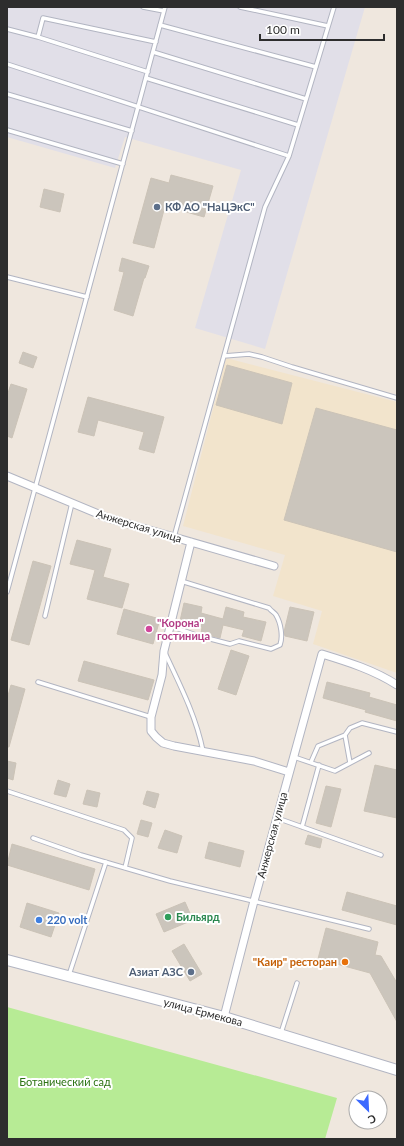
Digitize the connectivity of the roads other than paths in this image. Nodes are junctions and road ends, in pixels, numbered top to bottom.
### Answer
1 (143, 7) edge
2 (240, 7) edge
3 (334, 7) edge
4 (164, 9) edge
5 (160, 25) junction
6 (328, 26) junction
7 (7, 29) edge
8 (38, 37) junction
9 (156, 42) junction
10 (153, 52) junction
11 (7, 64) edge
12 (316, 67) junction
13 (148, 72) junction
14 (146, 78) junction
15 (7, 94) edge
16 (306, 99) junction
17 (138, 107) junction
18 (298, 126) junction
19 (7, 130) edge
20 (132, 131) junction
21 (289, 156) junction
22 (123, 164) junction
23 (7, 277) edge
24 (87, 297) junction
25 (224, 356) junction
26 (397, 398) edge
27 (7, 476) edge
28 (36, 488) junction
29 (72, 503) junction
30 (174, 537) junction
31 (191, 542) junction
32 (274, 566) dead end
33 (181, 581) junction
34 (7, 592) edge
35 (45, 616) dead end
36 (170, 626) junction
37 (164, 651) junction
38 (38, 682) dead end
39 (397, 685) edge
40 (151, 717) junction
41 (397, 732) edge
42 (345, 735) junction
43 (203, 751) junction
44 (369, 753) dead end
45 (294, 757) junction
46 (311, 762) junction
47 (350, 763) junction
48 (319, 765) junction
49 (289, 772) junction
50 (7, 791) edge
51 (277, 818) junction
52 (302, 827) junction
53 (33, 838) dead end
54 (381, 855) dead end
55 (106, 862) junction
56 (125, 868) junction
57 (254, 901) junction
58 (369, 929) dead end
59 (7, 960) edge
60 (69, 976) junction
61 (297, 983) dead end
62 (224, 1017) junction
63 (281, 1034) junction
64 (397, 1070) edge

1 - 4 lane
2 - 6 lane
3 - 6 lane
4 - 5 lane
5 - 9 lane
5 - 12 lane
6 - 12 lane
7 - 8 lane
8 - 9 lane
8 - 13 lane
9 - 10 lane
10 - 13 lane
10 - 16 lane
11 - 17 lane
12 - 16 lane
13 - 14 lane
14 - 17 lane
14 - 18 lane
15 - 20 lane
16 - 18 lane
17 - 20 lane
17 - 21 lane
18 - 21 lane
19 - 22 lane
20 - 22 lane
21 - 25 lane
22 - 24 lane
23 - 24 lane
24 - 28 lane
25 - 26 lane
25 - 30 lane
27 - 28 street, Анжерская улица
28 - 29 street, Анжерская улица
28 - 34 lane
29 - 30 street, Анжерская улица
29 - 35 lane
30 - 31 street, Анжерская улица
31 - 32 street, Анжерская улица
31 - 33 street
33 - 36 street
33 - 36 lane
36 - 37 street
37 - 40 street
37 - 43 lane
38 - 40 lane
39 - 45 street, Анжерская улица
40 - 43 street
41 - 42 lane
42 - 46 lane
42 - 47 lane
43 - 49 street
44 - 47 lane
45 - 46 lane
45 - 49 street, Анжерская улица
46 - 48 lane
47 - 48 lane
48 - 52 lane
49 - 51 street, Анжерская улица
50 - 56 lane
51 - 52 lane
51 - 57 street, Анжерская улица
52 - 54 lane
53 - 55 lane
55 - 56 lane
55 - 60 lane
56 - 57 lane
57 - 58 lane
57 - 62 street, Анжерская улица
59 - 60 main road, улица Ермекова
60 - 62 main road, улица Ермекова
61 - 63 lane
62 - 63 main road, улица Ермекова
63 - 64 main road, улица Ермекова

